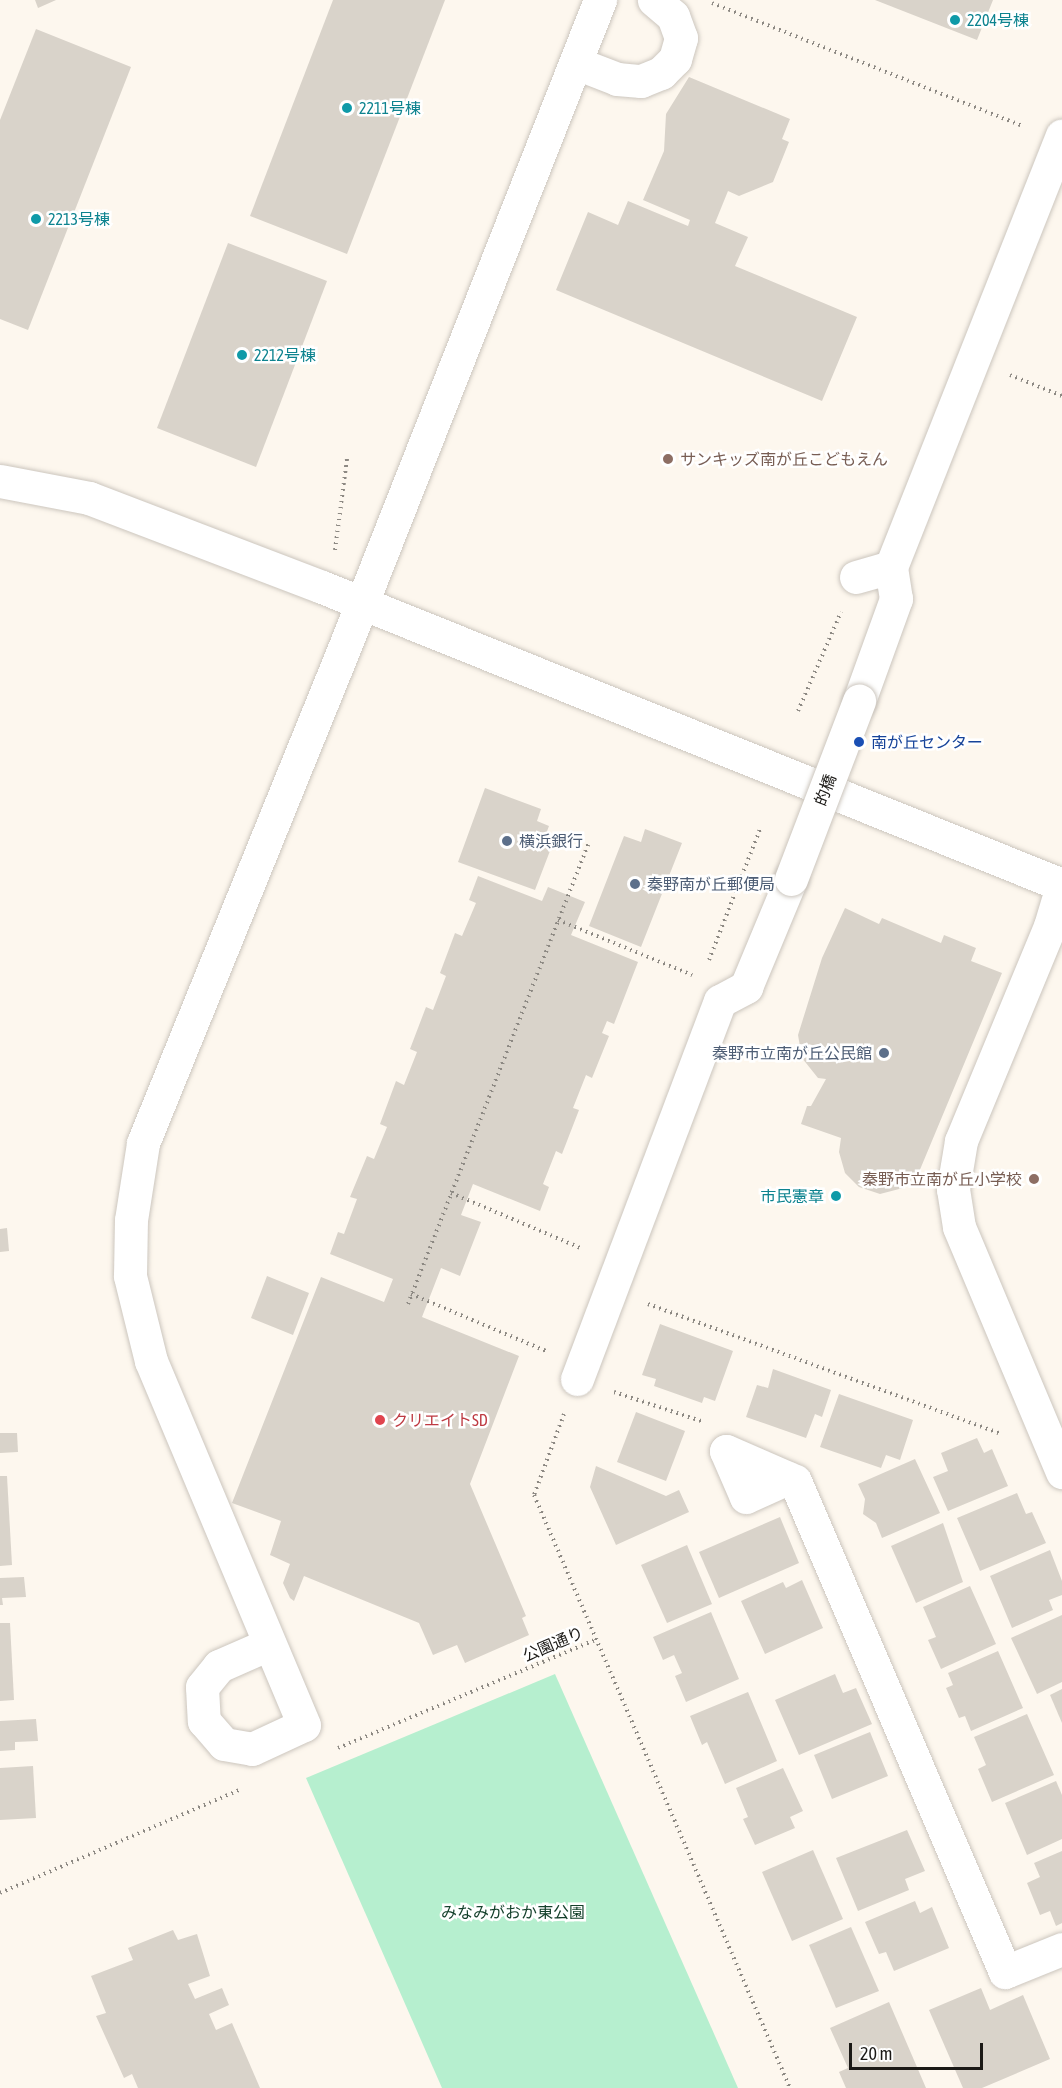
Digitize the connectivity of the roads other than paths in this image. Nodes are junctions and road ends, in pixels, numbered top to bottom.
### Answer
1 (600, 0) edge
2 (654, 0) edge
3 (576, 63) junction
4 (1061, 138) edge
5 (0, 481) edge
6 (891, 567) junction
7 (856, 577) road end
8 (361, 605) junction
9 (1062, 885) edge
10 (580, 1373) road end
11 (726, 1451) road end
12 (1062, 1472) edge
13 (269, 1644) dead end
14 (1062, 1949) edge

1 - 3 street
2 - 3 street
3 - 8 street
4 - 6 street
5 - 8 street
6 - 7 street
6 - 10 street, 的橋, bridge
8 - 9 street
8 - 13 street
9 - 12 street
11 - 14 street

